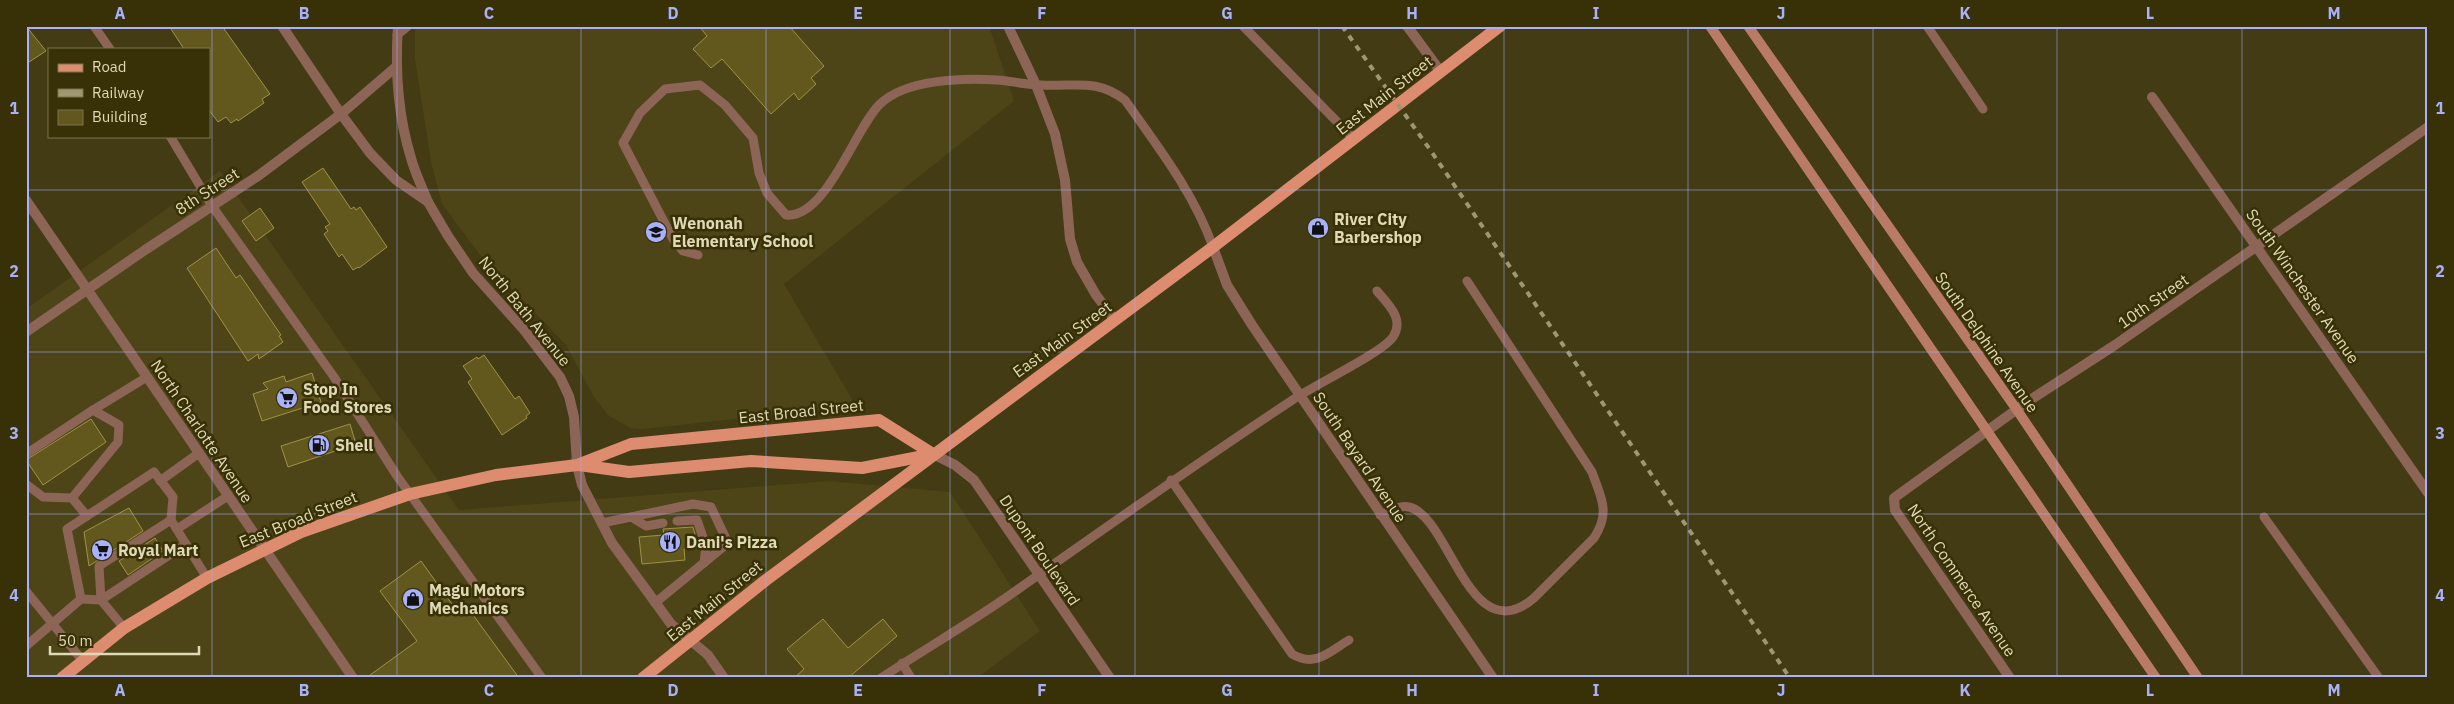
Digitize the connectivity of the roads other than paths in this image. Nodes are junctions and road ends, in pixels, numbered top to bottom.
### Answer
1 (94, 26) edge
2 (282, 26) edge
3 (408, 26) edge
4 (1008, 26) edge
5 (1243, 26) edge
6 (1407, 26) edge
7 (1500, 26) edge
8 (1710, 26) edge
9 (1748, 26) edge
10 (1927, 26) edge
11 (397, 30) edge
12 (109, 48) edge
13 (397, 66) junction
14 (1441, 72) junction
15 (1036, 85) junction
16 (2152, 96) dead end
17 (1983, 109) dead end
18 (341, 114) junction
19 (2428, 127) edge
20 (171, 138) edge
21 (1354, 139) junction
22 (26, 200) edge
23 (428, 202) junction
24 (212, 206) junction
25 (1213, 247) junction
26 (2256, 247) junction
27 (698, 255) dead end
28 (1467, 281) dead end
29 (87, 289) junction
30 (1378, 292) dead end
31 (1115, 320) junction
32 (26, 332) edge
33 (147, 378) junction
34 (1299, 395) junction
35 (93, 410) junction
36 (2016, 410) junction
37 (1986, 431) junction
38 (199, 453) junction
39 (26, 454) edge
40 (933, 454) junction
41 (577, 465) junction
42 (1171, 480) junction
43 (160, 481) junction
44 (26, 484) edge
45 (410, 494) junction
46 (2428, 494) edge
47 (228, 496) junction
48 (72, 498) junction
49 (1894, 498) joint
50 (1380, 514) junction
51 (87, 516) junction
52 (632, 517) junction
53 (2264, 517) dead end
54 (171, 520) junction
55 (677, 521) dead end
56 (602, 523) junction
57 (663, 523) dead end
58 (176, 529) junction
59 (186, 544) junction
60 (263, 548) junction
61 (704, 563) junction
62 (1038, 573) junction
63 (207, 578) junction
64 (26, 591) edge
65 (81, 599) junction
66 (101, 600) junction
67 (655, 603) junction
68 (52, 623) junction
69 (124, 628) junction
70 (1349, 640) dead end
71 (691, 641) junction
72 (26, 646) edge
73 (82, 660) junction
74 (902, 663) junction
75 (62, 678) edge
76 (353, 678) edge
77 (542, 678) edge
78 (643, 678) edge
79 (724, 678) edge
80 (881, 678) edge
81 (912, 678) edge
82 (1110, 678) edge
83 (1493, 678) edge
84 (2010, 678) edge
85 (2156, 678) edge
86 (2198, 678) edge
87 (2379, 678) edge

1 - 12 lane
2 - 18 street, North Bath Avenue
3 - 11 lane
4 - 15 street
5 - 21 lane
6 - 14 street
7 - 14 main road, East Main Street
8 - 37 main road
9 - 36 main road, South Delphine Avenue
10 - 17 lane
11 - 13 street
13 - 18 street, 8th Street
13 - 23 street
14 - 21 main road, East Main Street
15 - 25 lane
15 - 27 lane
15 - 31 street
16 - 26 street, South Winchester Avenue
18 - 23 street, North Bath Avenue
18 - 24 street, 8th Street
19 - 26 street, 10th Street
20 - 24 lane
21 - 25 main road, East Main Street
22 - 29 street, North Charlotte Avenue
23 - 41 street, North Bath Avenue
24 - 29 street, 8th Street
24 - 45 lane
25 - 31 main road, East Main Street
25 - 34 street, South Bayard Avenue
26 - 36 street, 10th Street
26 - 46 street, South Winchester Avenue
28 - 50 lane
29 - 32 street, 8th Street
29 - 33 street, North Charlotte Avenue
30 - 34 lane
31 - 40 main road, East Main Street
33 - 35 lane
33 - 38 street, North Charlotte Avenue
34 - 42 lane
34 - 50 street, South Bayard Avenue
35 - 39 lane
35 - 48 lane
36 - 37 street, 10th Street
36 - 86 main road, South Delphine Avenue
37 - 49 street, 10th Street
37 - 85 main road
38 - 43 lane
38 - 47 street, North Charlotte Avenue
40 - 41 main road, East Broad Street
40 - 41 main road, East Broad Street
40 - 62 street, Dupont Boulevard
40 - 71 main road, East Main Street
41 - 45 main road, East Broad Street
41 - 56 street, North Bath Avenue
42 - 62 lane
42 - 70 lane
43 - 51 lane
43 - 54 lane
44 - 48 lane
45 - 60 main road, East Broad Street
45 - 77 lane
47 - 58 lane
47 - 60 street, North Charlotte Avenue
48 - 51 lane
49 - 84 street, North Commerce Avenue
50 - 83 street, South Bayard Avenue
51 - 65 lane
52 - 56 lane
52 - 57 lane
52 - 61 lane
53 - 87 lane
54 - 58 lane
54 - 66 lane
55 - 61 lane
56 - 67 street, North Bath Avenue
58 - 59 lane
59 - 63 lane
59 - 66 lane
60 - 63 main road, East Broad Street
60 - 76 street, North Charlotte Avenue
61 - 67 lane
62 - 74 lane
62 - 82 street, Dupont Boulevard
63 - 69 main road, East Broad Street
64 - 68 lane
65 - 66 lane
65 - 68 lane
66 - 69 lane
67 - 71 street, North Bath Avenue
68 - 72 lane
68 - 73 lane
69 - 73 main road, East Broad Street
71 - 78 main road, East Main Street
71 - 79 street, North Bath Avenue
73 - 75 main road, East Broad Street
74 - 80 lane
74 - 81 lane

